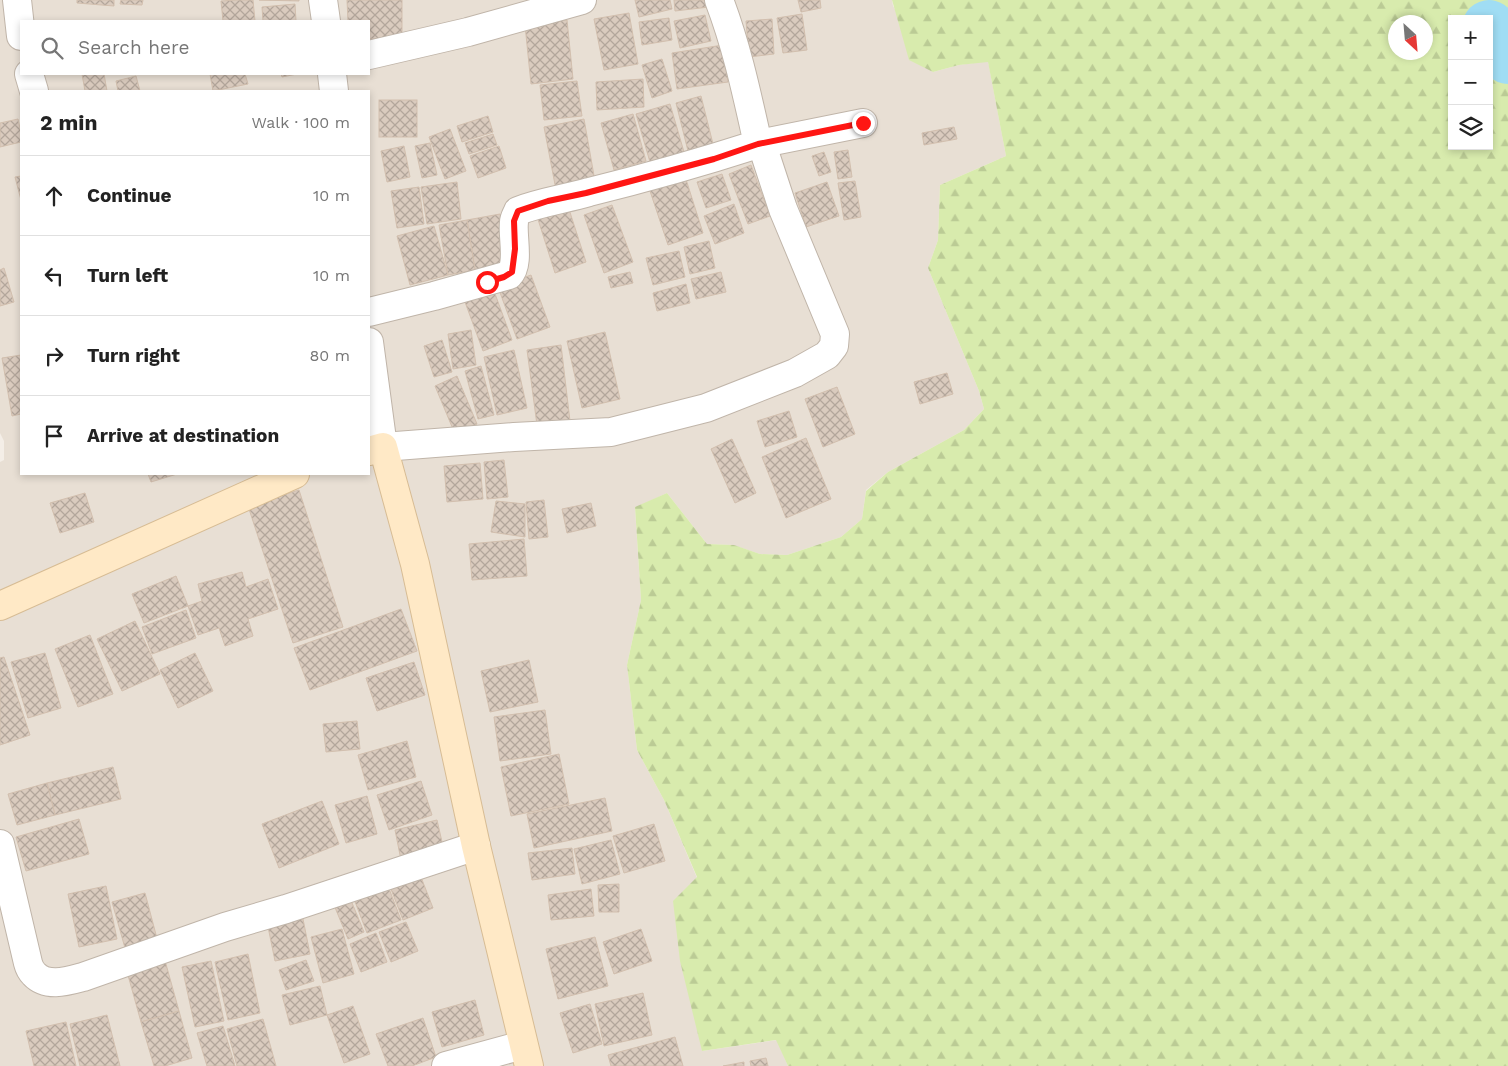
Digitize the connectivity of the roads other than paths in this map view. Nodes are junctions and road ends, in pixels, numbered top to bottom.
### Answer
1 (17, 0) edge
2 (323, 0) edge
3 (582, 0) edge
4 (719, 0) edge
5 (326, 20) edge
6 (20, 27) edge
7 (370, 54) edge
8 (29, 75) edge
9 (332, 75) edge
10 (34, 90) edge
11 (334, 90) edge
12 (863, 123) dead end
13 (758, 144) junction
14 (370, 312) edge
15 (370, 357) edge
16 (376, 449) edge
17 (293, 475) edge
18 (0, 606) edge
19 (0, 844) edge
20 (476, 846) junction
21 (526, 1056) edge
22 (446, 1066) edge

1 - 6 street
2 - 5 street
3 - 7 street
4 - 13 street
8 - 10 street
9 - 11 street
12 - 13 street
13 - 14 street
13 - 16 street
15 - 16 street
16 - 20 main road
17 - 18 main road
19 - 20 street
20 - 21 main road
21 - 22 street

